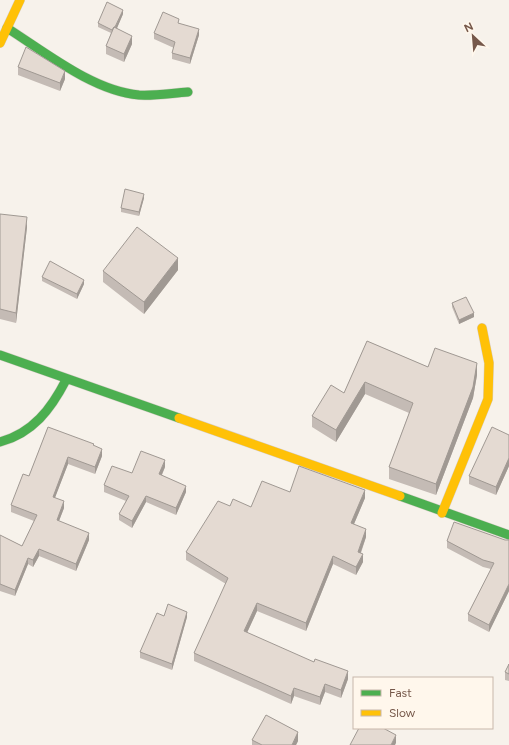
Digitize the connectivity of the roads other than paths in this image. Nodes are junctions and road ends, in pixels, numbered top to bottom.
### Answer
1 (20, 0) edge
2 (7, 28) junction
3 (0, 43) edge
4 (188, 92) dead end
5 (482, 328) dead end
6 (0, 355) edge
7 (66, 380) junction
8 (0, 442) edge
9 (442, 512) junction
10 (509, 535) edge

1 - 2 street
2 - 3 street
2 - 4 street
5 - 9 street
6 - 7 street
7 - 8 street
7 - 9 street
9 - 10 street

